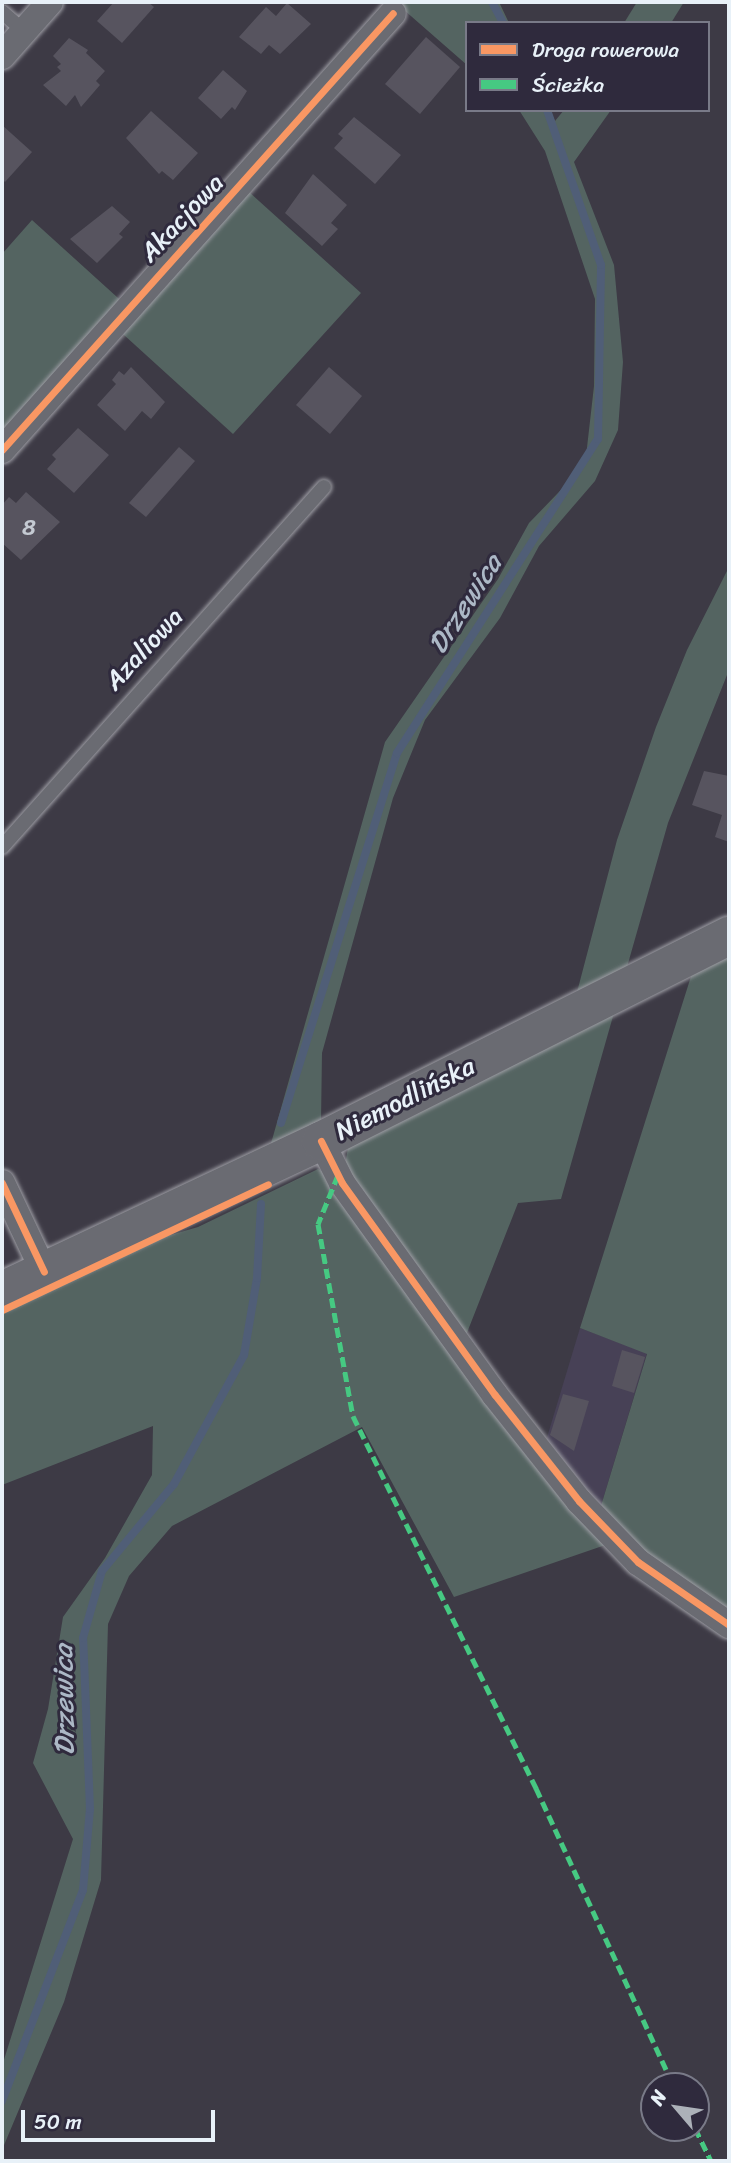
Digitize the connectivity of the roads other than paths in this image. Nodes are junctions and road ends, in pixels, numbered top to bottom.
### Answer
1 (50, 2) edge
2 (2, 12) edge
3 (393, 13) dead end
4 (24, 31) junction
5 (2, 56) edge
6 (2, 450) edge
7 (324, 487) dead end
8 (2, 847) edge
9 (729, 936) edge
10 (321, 1141) junction
11 (2, 1183) edge
12 (44, 1272) junction
13 (2, 1291) edge
14 (729, 1625) edge

1 - 4 street
2 - 4 lane
3 - 6 street, Akacjowa
4 - 5 street
7 - 8 lane, Azaliowa
9 - 10 main road, Niemodlińska
10 - 12 main road, Niemodlińska
10 - 14 street
11 - 12 street
12 - 13 main road, Niemodlińska

